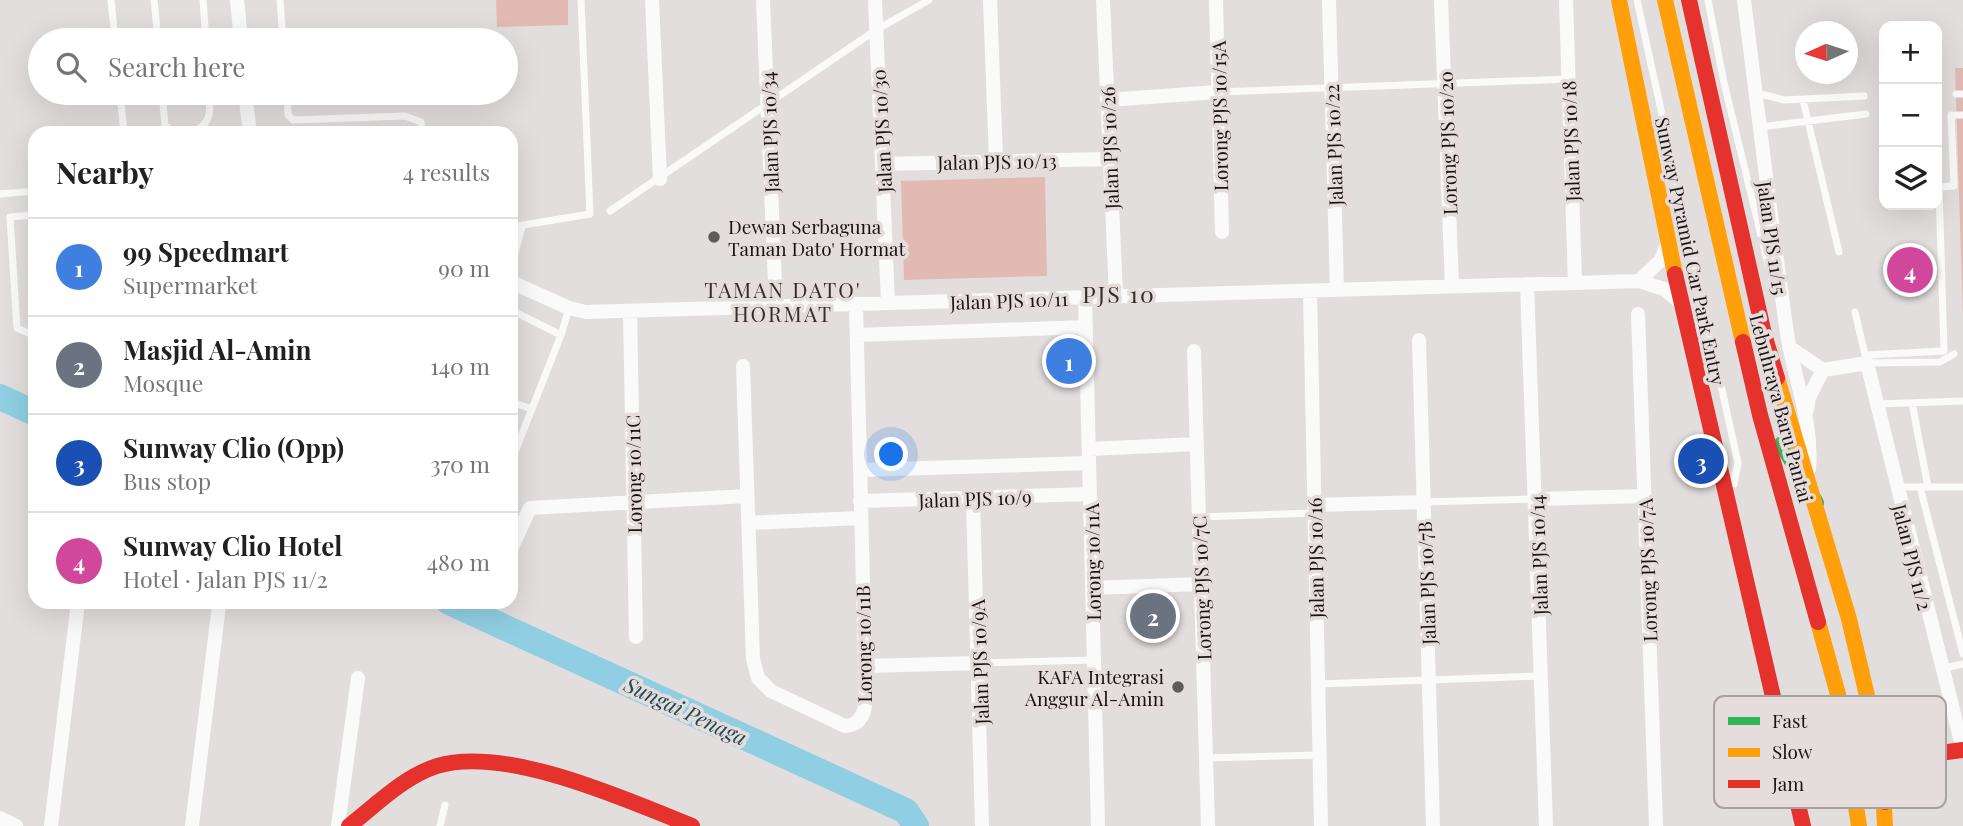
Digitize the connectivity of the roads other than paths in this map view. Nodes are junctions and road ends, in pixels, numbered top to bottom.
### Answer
1 (111, 0) edge
2 (154, 0) edge
3 (203, 0) edge
4 (237, 0) edge
5 (280, 0) edge
6 (581, 0) edge
7 (652, 0) edge
8 (763, 0) edge
9 (875, 0) edge
10 (929, 0) edge
11 (990, 0) edge
12 (1103, 0) edge
13 (1216, 0) edge
14 (1329, 0) edge
15 (1441, 0) edge
16 (1566, 0) edge
17 (1619, 0) edge
18 (1637, 0) edge
19 (1665, 0) edge
20 (1679, 0) edge
21 (1689, 0) edge
22 (1708, 0) edge
23 (1744, 0) edge
24 (114, 28) edge
25 (157, 28) edge
26 (204, 28) edge
27 (240, 28) edge
28 (282, 28) edge
29 (876, 30) junction
30 (1681, 60) junction
31 (1569, 79) junction
32 (1444, 83) junction
33 (1331, 88) junction
34 (1219, 92) junction
35 (1756, 93) junction
36 (1864, 96) dead end
37 (1107, 100) junction
38 (1803, 100) junction
39 (768, 103) junction
40 (121, 105) edge
41 (163, 105) edge
42 (209, 105) edge
43 (246, 105) edge
44 (287, 105) edge
45 (1866, 114) dead end
46 (1957, 115) edge
47 (1806, 119) junction
48 (123, 126) edge
49 (166, 126) edge
50 (204, 126) edge
51 (249, 126) edge
52 (421, 126) edge
53 (1759, 127) junction
54 (1110, 159) junction
55 (996, 160) junction
56 (883, 164) junction
57 (660, 180) junction
58 (28, 192) edge
59 (0, 194) edge
60 (610, 211) dead end
61 (28, 216) edge
62 (518, 227) edge
63 (522, 227) junction
64 (1222, 232) dead end
65 (518, 242) edge
66 (1667, 245) junction
67 (1839, 252) dead end
68 (1639, 281) junction
69 (1575, 283) junction
70 (1527, 284) junction
71 (518, 285) edge
72 (1452, 286) junction
73 (1337, 290) junction
74 (1310, 291) junction
75 (1116, 296) junction
76 (1085, 297) junction
77 (888, 303) junction
78 (1681, 303) junction
79 (856, 304) junction
80 (776, 307) junction
81 (569, 308) junction
82 (630, 311) junction
83 (1855, 312) dead end
84 (518, 314) edge
85 (1637, 314) dead end
86 (1086, 327) junction
87 (28, 333) edge
88 (561, 335) junction
89 (857, 335) junction
90 (1419, 340) dead end
91 (1789, 347) junction
92 (1195, 351) dead end
93 (1954, 354) dead end
94 (1866, 359) junction
95 (743, 366) dead end
96 (1823, 369) junction
97 (1963, 401) edge
98 (1912, 403) junction
99 (518, 404) edge
100 (1878, 404) junction
101 (532, 409) junction
102 (1807, 413) junction
103 (1760, 415) junction
104 (518, 444) edge
105 (1197, 444) junction
106 (1089, 456) junction
107 (860, 470) junction
108 (1808, 474) junction
109 (1897, 487) junction
110 (1924, 487) junction
111 (1963, 487) edge
112 (1090, 494) junction
113 (747, 496) junction
114 (1644, 496) junction
115 (973, 499) junction
116 (1536, 499) junction
117 (860, 501) junction
118 (634, 502) junction
119 (1424, 502) junction
120 (1731, 502) junction
121 (1816, 503) junction
122 (1314, 509) junction
123 (860, 517) junction
124 (1199, 517) junction
125 (748, 523) junction
126 (518, 534) edge
127 (1201, 584) junction
128 (1092, 588) junction
129 (77, 609) edge
130 (219, 609) edge
131 (636, 637) dead end
132 (1963, 654) edge
133 (1094, 660) junction
134 (979, 663) junction
135 (1963, 664) edge
136 (865, 666) junction
137 (1940, 669) junction
138 (1541, 676) junction
139 (358, 678) dead end
140 (1429, 680) junction
141 (1318, 684) junction
142 (1774, 696) edge
143 (1836, 696) edge
144 (1867, 696) edge
145 (1963, 750) edge
146 (1320, 755) junction
147 (1206, 758) junction
148 (445, 805) dead end
149 (1799, 808) edge
150 (1857, 808) edge
151 (1884, 808) edge
152 (0, 818) edge
153 (16, 826) edge
154 (51, 826) edge
155 (192, 826) edge
156 (338, 826) edge
157 (349, 826) edge
158 (440, 826) edge
159 (692, 826) edge
160 (982, 826) edge
161 (1098, 826) edge
162 (1208, 826) edge
163 (1321, 826) edge
164 (1433, 826) edge
165 (1546, 826) edge
166 (1656, 826) edge
167 (1803, 826) edge
168 (1859, 826) edge
169 (1885, 826) edge

1 - 24 lane
2 - 25 lane
3 - 26 lane
4 - 27 street
5 - 28 lane
6 - 63 lane
7 - 57 street
8 - 39 street, Jalan PJS 10/34
9 - 29 street, Jalan PJS 10/30
10 - 29 lane
11 - 55 street
12 - 37 street, Jalan PJS 10/26
13 - 34 street, Lorong PJS 10/15A
14 - 33 street, Jalan PJS 10/22
15 - 32 street, Lorong PJS 10/20
16 - 31 street, Jalan PJS 10/18
17 - 66 main road
18 - 120 lane, Sunway Pyramid Car Park Entry
19 - 30 main road, Lebuhraya Baru Pantai
20 - 30 main road
21 - 108 main road
22 - 91 lane
23 - 35 street, Jalan PJS 11/15
29 - 39 lane
29 - 56 street, Jalan PJS 10/30
30 - 103 main road, Lebuhraya Baru Pantai
31 - 32 lane
31 - 69 street, Jalan PJS 10/18
32 - 33 lane
32 - 72 street, Lorong PJS 10/20
33 - 34 lane
33 - 73 street, Jalan PJS 10/22
34 - 37 street
34 - 64 street, Lorong PJS 10/15A
35 - 38 lane
35 - 53 street, Jalan PJS 11/15
36 - 38 lane
37 - 54 street, Jalan PJS 10/26
38 - 47 lane
39 - 57 lane
39 - 80 street, Jalan PJS 10/34
40 - 48 lane
41 - 49 lane
42 - 50 lane
43 - 51 street
44 - 52 lane
45 - 47 lane
46 - 94 lane
47 - 53 lane
47 - 67 lane
53 - 91 street, Jalan PJS 11/15
54 - 55 street, Jalan PJS 10/13
54 - 75 street, Jalan PJS 10/26
55 - 56 street, Jalan PJS 10/13
56 - 77 street, Jalan PJS 10/30
57 - 60 lane
58 - 59 lane
61 - 87 lane
62 - 63 lane
63 - 65 lane
66 - 68 street
66 - 78 main road
68 - 69 street, Jalan PJS 10/11
68 - 78 street, Jalan PJS 10/11
69 - 70 street, Jalan PJS 10/11
70 - 72 street, Jalan PJS 10/11
70 - 116 street, Jalan PJS 10/14
71 - 81 street, Jalan PJS 10/11
72 - 73 street, Jalan PJS 10/11
73 - 74 street, Jalan PJS 10/11
74 - 75 street, Jalan PJS 10/11
74 - 122 street, Jalan PJS 10/16
75 - 76 street, Jalan PJS 10/11
76 - 77 street, Jalan PJS 10/11
76 - 86 street, Lorong 10/11A
77 - 79 street, Jalan PJS 10/11
78 - 120 main road
79 - 80 street, Jalan PJS 10/11
79 - 89 street, Lorong 10/11B
80 - 82 street, Jalan PJS 10/11
81 - 82 street, Jalan PJS 10/11
81 - 88 lane
82 - 118 street, Lorong 10/11C
83 - 94 lane
84 - 88 lane
85 - 114 street, Lorong PJS 10/7A
86 - 89 street
86 - 106 street, Lorong 10/11A
88 - 101 lane
89 - 107 street, Lorong 10/11B
90 - 119 street, Jalan PJS 10/7B
91 - 96 street
91 - 102 street, Jalan PJS 11/15
92 - 105 street, Lorong PJS 10/7C
93 - 94 lane
94 - 96 street
94 - 100 street, Jalan PJS 11/2
95 - 113 street, Lorong 10/11B
96 - 102 street
97 - 98 lane
98 - 100 lane
98 - 110 lane
99 - 101 lane
100 - 109 street, Jalan PJS 11/2
101 - 104 lane
102 - 108 street, Jalan PJS 11/15
103 - 121 main road
103 - 143 main road, Lebuhraya Baru Pantai
105 - 106 street
105 - 124 street, Lorong PJS 10/7C
106 - 107 street
106 - 112 street, Lorong 10/11A
107 - 117 street, Lorong 10/11B
108 - 121 main road
109 - 110 lane
109 - 137 street, Jalan PJS 11/2
110 - 111 lane
110 - 132 lane
112 - 115 street, Jalan PJS 10/9
112 - 128 street, Lorong 10/11A
113 - 118 street
113 - 125 street, Lorong 10/11B
114 - 116 street
114 - 166 street, Lorong PJS 10/7A
115 - 117 street, Jalan PJS 10/9
115 - 134 street, Jalan PJS 10/9A
116 - 119 lane
116 - 138 street, Jalan PJS 10/14
117 - 123 street, Lorong 10/11B
118 - 126 street
118 - 131 street, Lorong 10/11C
119 - 122 street
119 - 140 street, Jalan PJS 10/7B
120 - 142 main road
121 - 144 main road
122 - 124 lane
122 - 141 street, Jalan PJS 10/16
123 - 125 street
123 - 136 street, Lorong 10/11B
124 - 127 street, Lorong PJS 10/7C
125 - 136 street, Lorong 10/11B
127 - 128 street
127 - 147 street, Lorong PJS 10/7C
128 - 133 street, Lorong 10/11A
129 - 154 street
130 - 155 street
133 - 134 lane
133 - 161 street, Lorong 10/11A
134 - 136 street
134 - 160 street, Jalan PJS 10/9A
135 - 137 lane
137 - 145 street, Jalan PJS 11/2
138 - 140 lane
138 - 165 street, Jalan PJS 10/14
139 - 156 street
140 - 141 lane
140 - 164 street, Jalan PJS 10/7B
141 - 146 street, Jalan PJS 10/16
146 - 147 lane
146 - 163 street, Jalan PJS 10/16
147 - 162 street, Lorong PJS 10/7C
148 - 158 lane
149 - 167 main road
150 - 168 main road, Lebuhraya Baru Pantai
151 - 169 main road
152 - 153 street
157 - 159 main road

